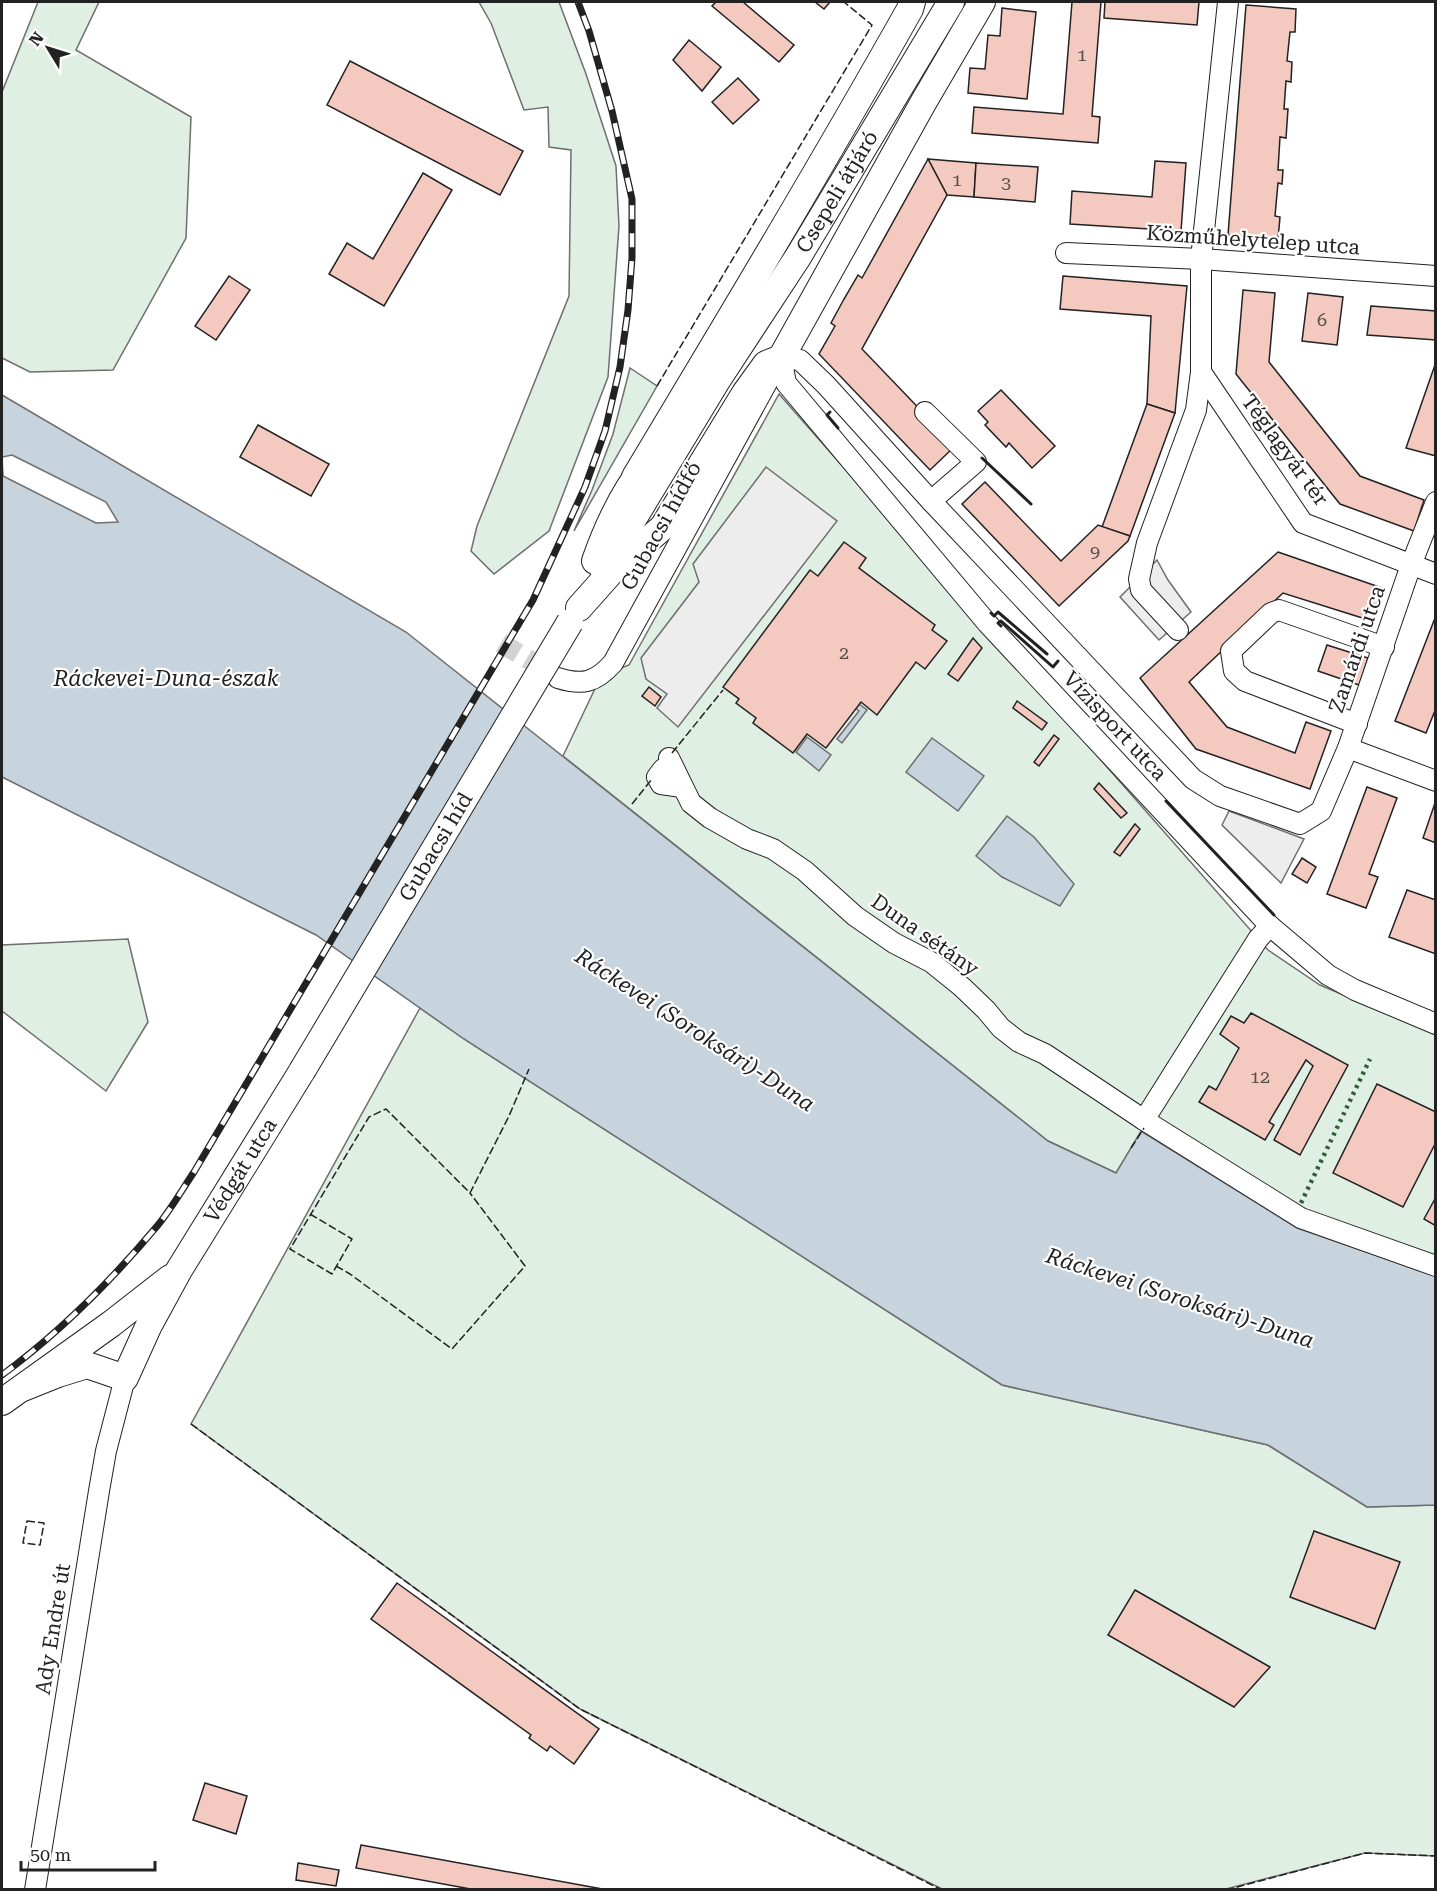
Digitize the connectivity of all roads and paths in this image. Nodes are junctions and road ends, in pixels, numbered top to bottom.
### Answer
1 (912, 2) edge
2 (951, 2) edge
3 (982, 2) edge
4 (1228, 2) edge
5 (1066, 253) dead end
6 (1202, 259) junction
7 (1436, 276) edge
8 (781, 358) junction
9 (1201, 372) junction
10 (718, 379) junction
11 (826, 385) junction
12 (806, 405) junction
13 (925, 412) dead end
14 (636, 477) junction
15 (932, 501) junction
16 (1436, 502) edge
17 (1411, 565) junction
18 (1436, 574) edge
19 (575, 615) junction
20 (1178, 630) dead end
21 (1384, 647) junction
22 (558, 678) tunnel mouth
23 (1357, 724) junction
24 (1348, 748) junction
25 (675, 772) dead end
26 (1436, 781) edge
27 (1321, 811) joint
28 (1270, 926) junction
29 (1436, 1024) edge
30 (302, 1071) joint
31 (1144, 1120) junction
32 (1436, 1266) edge
33 (179, 1270) junction
34 (125, 1378) junction
35 (23, 1388) junction
36 (2, 1402) edge
37 (35, 1890) edge

1 - 14 main road
2 - 10 main road, Csepeli átjáró
3 - 8 main road
4 - 6 street
5 - 6 street, Közműhelytelep utca
6 - 7 street, Közműhelytelep utca
6 - 9 street
8 - 11 street, Vízisport utca
8 - 12 street, Vízisport utca
8 - 19 main road
8 - 22 street, Gubacsi hídfő
9 - 17 street, Téglagyár tér
9 - 20 street
10 - 14 main road, Csepeli átjáró
10 - 19 main road, Csepeli átjáró
11 - 12 street
11 - 15 street, Vízisport utca
12 - 28 street, Vízisport utca
13 - 15 street
14 - 19 main road, Csepeli átjáró
15 - 27 street, Vízisport utca
16 - 17 street, Zamárdi utca
17 - 18 street, Téglagyár tér
17 - 21 street, Zamárdi utca
19 - 30 main road, Gubacsi híd, bridge
21 - 23 street, Zamárdi utca
21 - 23 street
23 - 24 street, Zamárdi utca
24 - 26 street
24 - 27 street, Zamárdi utca
25 - 31 street, Duna sétány
28 - 29 street, Vízisport utca
28 - 31 street
30 - 33 main road, Védgát utca
31 - 32 street, Duna sétány
33 - 34 main road, Védgát utca
33 - 35 main road, Védgát utca
34 - 35 main road, Védgát utca
34 - 37 street, Ady Endre út
35 - 36 main road, Védgát utca

